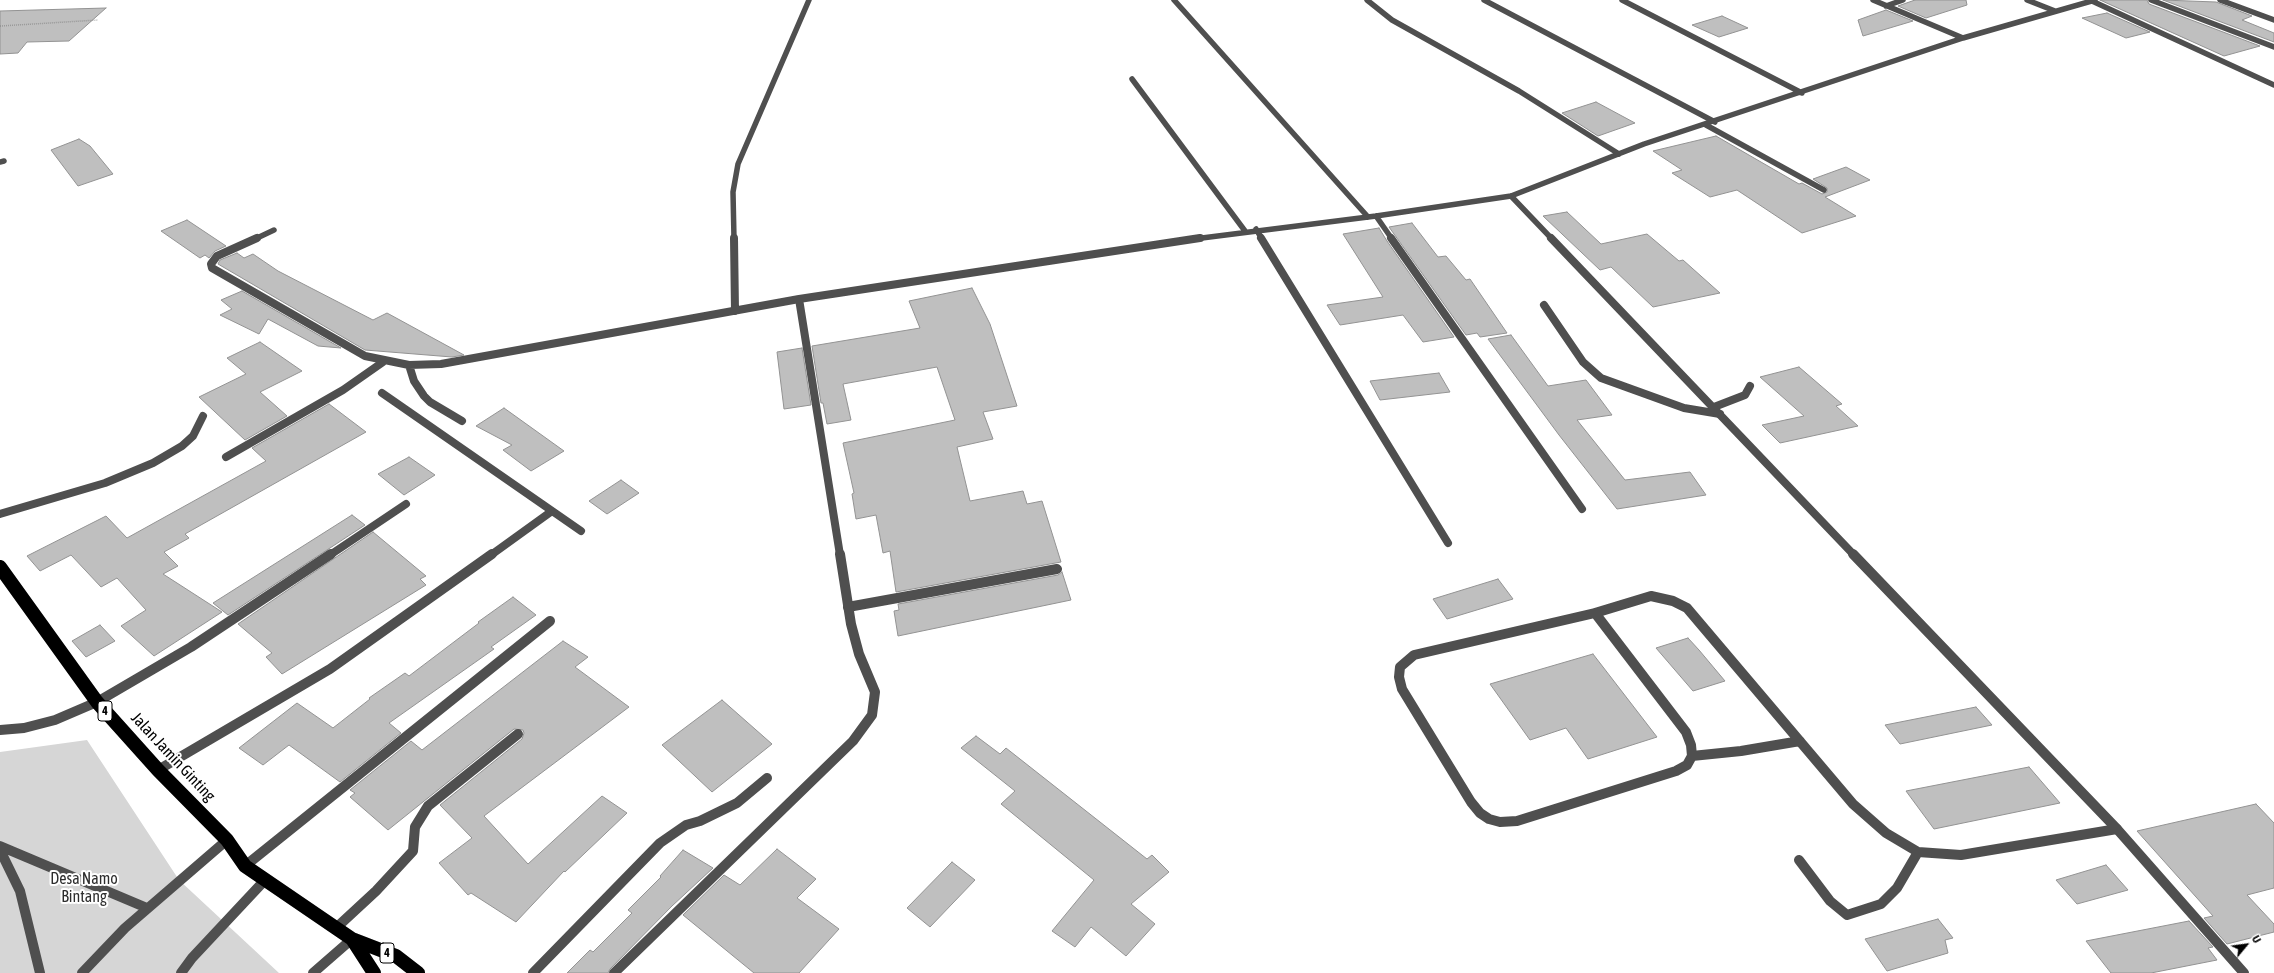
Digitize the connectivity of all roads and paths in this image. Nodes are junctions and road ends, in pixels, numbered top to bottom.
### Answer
1 (809, 0) edge
2 (1174, 0) edge
3 (1367, 0) edge
4 (1484, 0) edge
5 (1622, 0) edge
6 (1873, 0) edge
7 (1903, 0) edge
8 (2028, 0) edge
9 (2094, 0) edge
10 (2151, 0) edge
11 (2220, 0) edge
12 (1886, 6) junction
13 (2055, 11) junction
14 (98, 20) dead end
15 (2274, 20) edge
16 (0, 26) edge
17 (1963, 38) junction
18 (2274, 47) edge
19 (1132, 79) dead end
20 (2274, 85) edge
21 (1802, 93) junction
22 (1715, 122) junction
23 (1706, 125) junction
24 (1619, 154) junction
25 (1824, 190) dead end
26 (1511, 196) junction
27 (1372, 216) junction
28 (274, 230) dead end
29 (1256, 230) junction
30 (1245, 231) junction
31 (799, 298) junction
32 (1544, 305) dead end
33 (735, 311) junction
34 (383, 362) junction
35 (409, 366) junction
36 (1750, 386) dead end
37 (382, 393) dead end
38 (1717, 411) junction
39 (203, 416) dead end
40 (462, 421) dead end
41 (226, 457) dead end
42 (406, 504) dead end
43 (1582, 509) dead end
44 (552, 511) junction
45 (0, 514) edge
46 (581, 531) dead end
47 (1448, 543) dead end
48 (0, 567) edge
49 (1057, 569) dead end
50 (848, 607) junction
51 (1594, 613) junction
52 (550, 622) dead end
53 (97, 702) junction
54 (0, 730) edge
55 (518, 734) dead end
56 (1800, 741) junction
57 (1692, 756) junction
58 (158, 770) junction
59 (767, 778) dead end
60 (2117, 829) junction
61 (227, 840) junction
62 (0, 846) edge
63 (0, 850) edge
64 (1918, 852) junction
65 (1799, 860) dead end
66 (245, 866) junction
67 (265, 880) junction
68 (147, 908) junction
69 (336, 928) junction
70 (352, 939) junction
71 (40, 973) edge
72 (82, 973) edge
73 (181, 973) edge
74 (313, 973) edge
75 (374, 973) edge
76 (418, 973) edge
77 (533, 973) edge
78 (614, 973) edge
79 (2244, 973) edge

1 - 33 street
2 - 27 street
3 - 24 street
4 - 22 street
5 - 21 street
6 - 12 street
7 - 12 street
8 - 13 street
9 - 13 street
9 - 20 street
10 - 18 street
11 - 15 street
12 - 17 street
13 - 17 street
14 - 16 path
17 - 21 street
19 - 30 street
21 - 22 street
22 - 23 street
23 - 24 street
23 - 25 street
24 - 26 street
26 - 27 street
26 - 38 street
27 - 29 street
27 - 43 street
28 - 34 street
29 - 30 street
29 - 47 street
30 - 31 street
31 - 33 street
31 - 50 street
32 - 38 street
33 - 35 street
34 - 35 street
34 - 41 street
35 - 40 street
36 - 38 street
37 - 44 street
38 - 60 street
39 - 45 street
42 - 53 street
44 - 46 street
44 - 58 street
48 - 53 highway, Jalan Jamin Ginting / 4
49 - 50 street
50 - 78 street
51 - 56 street
51 - 57 street
51 - 57 street
52 - 66 street
53 - 54 street
53 - 58 highway, Jalan Jamin Ginting / 4
55 - 69 street
56 - 57 street
56 - 64 street
58 - 61 highway, Jalan Jamin Ginting / 4
59 - 77 street
60 - 64 street
60 - 79 street
61 - 66 highway, Jalan Jamin Ginting / 4
61 - 68 street
62 - 68 street
63 - 71 street
64 - 65 street
66 - 67 highway, Jalan Jamin Ginting / 4
67 - 69 highway, Jalan Jamin Ginting / 4
67 - 73 street
68 - 72 street
69 - 70 highway, Jalan Jamin Ginting / 4
70 - 74 street
70 - 75 highway, Jalan Jamin Ginting / 4
70 - 76 highway, Jalan Jamin Ginting / 4

